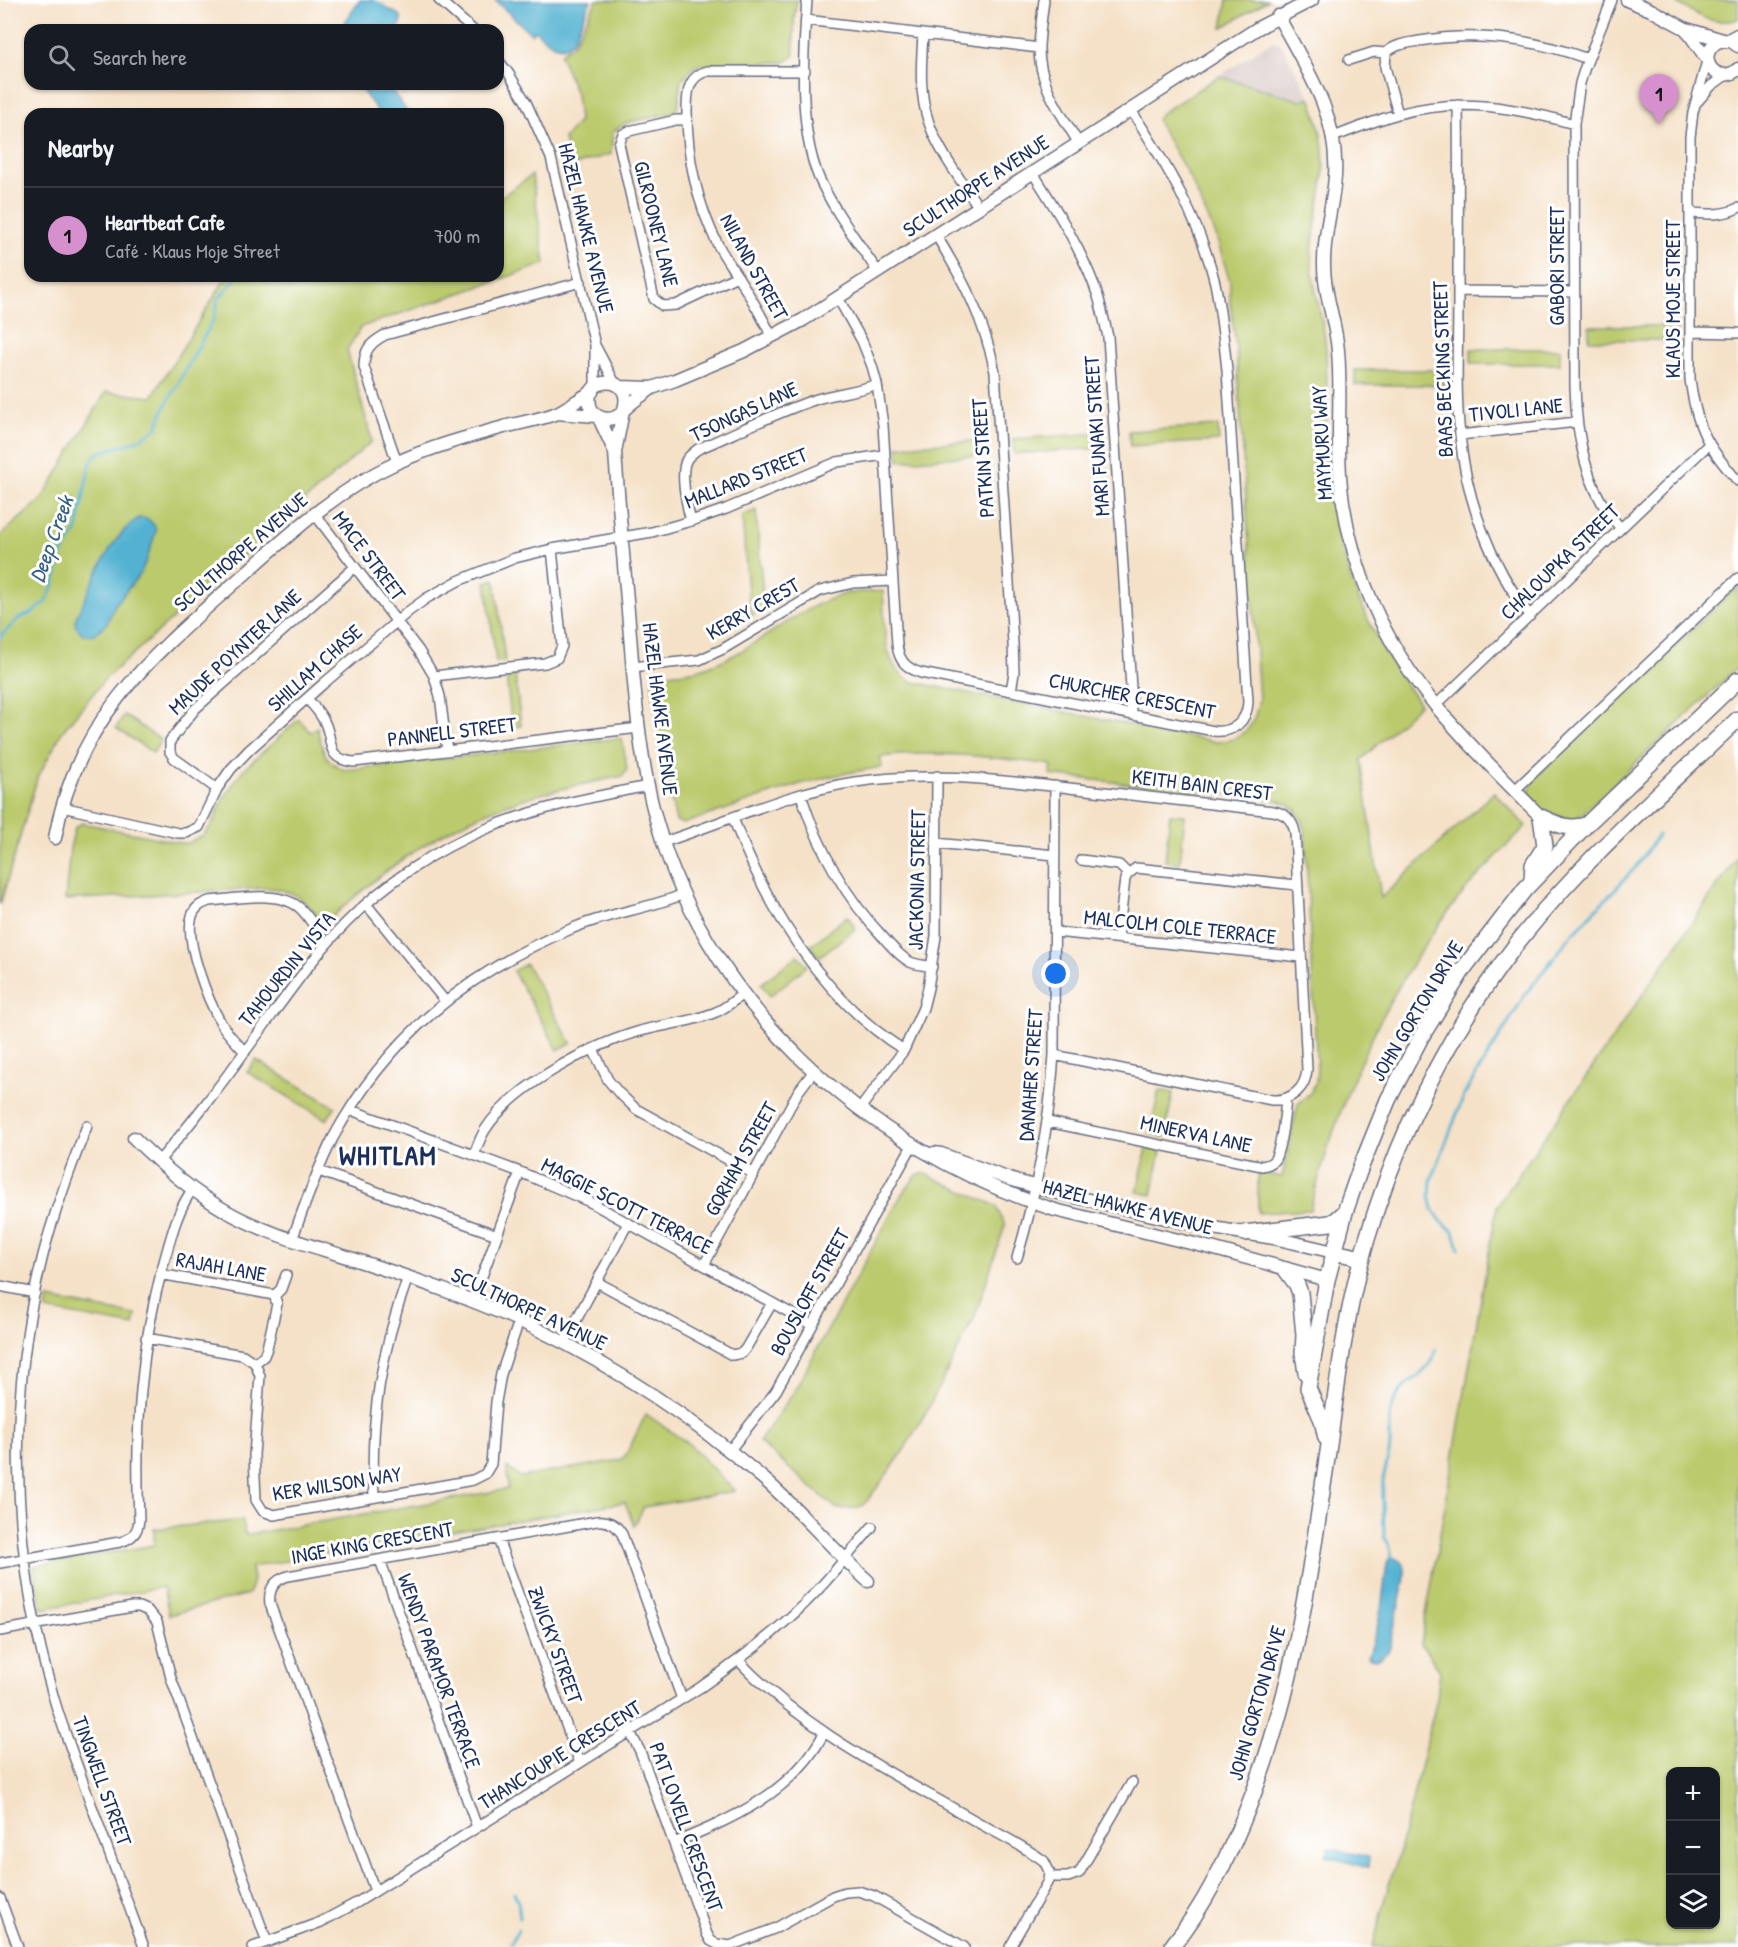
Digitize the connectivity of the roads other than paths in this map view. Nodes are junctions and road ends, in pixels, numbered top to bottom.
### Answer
1 (439, 0) edge
2 (807, 0) edge
3 (1044, 0) edge
4 (1312, 0) edge
5 (1612, 0) edge
6 (1627, 0) edge
7 (1278, 16) junction
8 (806, 20) junction
9 (466, 24) edge
10 (1686, 29) junction
11 (1738, 33) edge
12 (923, 35) junction
13 (1724, 40) junction
14 (1738, 46) edge
15 (1039, 48) junction
16 (1386, 53) junction
17 (1588, 59) junction
18 (1349, 60) dead end
19 (1707, 60) junction
20 (504, 68) edge
21 (1738, 69) edge
22 (804, 72) junction
23 (1726, 75) junction
24 (1738, 82) edge
25 (1695, 104) junction
26 (1458, 105) junction
27 (1131, 110) junction
28 (1398, 114) junction
29 (687, 120) junction
30 (1574, 124) junction
31 (1333, 137) junction
32 (1078, 144) junction
33 (1033, 173) junction
34 (979, 208) junction
35 (1738, 208) edge
36 (1690, 213) junction
37 (936, 235) junction
38 (878, 272) junction
39 (737, 276) junction
40 (581, 282) junction
41 (1458, 291) junction
42 (1574, 292) junction
43 (838, 298) junction
44 (1690, 332) junction
45 (1738, 333) edge
46 (772, 337) junction
47 (595, 345) junction
48 (877, 384) junction
49 (618, 386) junction
50 (652, 388) junction
51 (593, 390) junction
52 (623, 410) junction
53 (556, 413) junction
54 (598, 416) junction
55 (1577, 422) junction
56 (1460, 435) junction
57 (1708, 445) junction
58 (615, 452) junction
59 (884, 455) junction
60 (397, 462) junction
61 (1738, 481) edge
62 (314, 513) junction
63 (691, 521) junction
64 (1621, 528) junction
65 (622, 537) junction
66 (552, 549) junction
67 (355, 567) junction
68 (1738, 578) edge
69 (892, 581) junction
70 (1530, 616) junction
71 (396, 621) junction
72 (632, 667) junction
73 (434, 676) junction
74 (1738, 680) edge
75 (1011, 691) junction
76 (307, 699) junction
77 (1436, 705) junction
78 (1130, 714) junction
79 (1738, 719) edge
80 (639, 728) junction
81 (447, 751) junction
82 (937, 776) junction
83 (648, 786) junction
84 (1055, 786) junction
85 (217, 789) junction
86 (1515, 790) junction
87 (801, 795) junction
88 (62, 807) junction
89 (1541, 817) junction
90 (733, 818) junction
91 (1586, 825) junction
92 (55, 838) dead end
93 (664, 842) junction
94 (936, 843) junction
95 (1055, 855) junction
96 (1081, 860) dead end
97 (1128, 874) junction
98 (1531, 882) junction
99 (1297, 885) junction
100 (684, 894) junction
101 (366, 904) junction
102 (1055, 932) junction
103 (1119, 938) junction
104 (326, 944) junction
105 (1301, 957) junction
106 (932, 967) junction
107 (743, 994) junction
108 (445, 1001) junction
109 (592, 1049) junction
110 (904, 1050) junction
111 (244, 1052) junction
112 (1054, 1055) junction
113 (813, 1072) junction
114 (1286, 1099) junction
115 (351, 1110) junction
116 (860, 1110) junction
117 (1048, 1122) junction
118 (87, 1126) dead end
119 (134, 1138) dead end
120 (913, 1144) junction
121 (928, 1152) junction
122 (474, 1155) junction
123 (159, 1162) junction
124 (319, 1170) junction
125 (520, 1172) junction
126 (754, 1174) junction
127 (1036, 1186) junction
128 (192, 1190) junction
129 (1032, 1203) junction
130 (1345, 1212) junction
131 (628, 1223) junction
132 (1244, 1233) junction
133 (497, 1235) junction
134 (292, 1239) junction
135 (1334, 1252) junction
136 (1017, 1258) dead end
137 (1362, 1258) junction
138 (704, 1265) junction
139 (1286, 1270) junction
140 (160, 1274) junction
141 (286, 1275) dead end
142 (408, 1277) junction
143 (1327, 1280) junction
144 (597, 1282) junction
145 (0, 1286) edge
146 (1355, 1286) junction
147 (35, 1293) junction
148 (274, 1296) junction
149 (473, 1301) junction
150 (772, 1303) junction
151 (519, 1321) junction
152 (812, 1325) junction
153 (146, 1338) junction
154 (564, 1343) junction
155 (255, 1363) junction
156 (1308, 1388) junction
157 (730, 1450) junction
158 (1328, 1453) junction
159 (374, 1497) junction
160 (872, 1527) dead end
161 (498, 1539) junction
162 (24, 1559) junction
163 (844, 1559) junction
164 (380, 1560) junction
165 (0, 1563) edge
166 (868, 1581) dead end
167 (36, 1624) junction
168 (0, 1631) edge
169 (738, 1660) junction
170 (682, 1699) junction
171 (630, 1732) junction
172 (824, 1733) junction
173 (580, 1763) junction
174 (1132, 1782) dead end
175 (477, 1827) junction
176 (674, 1843) junction
177 (1049, 1877) junction
178 (375, 1892) junction
179 (0, 1898) edge
180 (267, 1942) junction
181 (1171, 1946) edge
182 (18, 1947) edge
183 (144, 1947) edge
184 (253, 1947) edge
185 (964, 1947) edge
186 (1011, 1947) edge

1 - 9 street
2 - 8 street
3 - 15 street
4 - 7 street, SCULTHORPE AVENUE
5 - 17 street, GABORI STREET
6 - 10 street
7 - 27 street, SCULTHORPE AVENUE
7 - 31 street, MAYMURU WAY
8 - 12 street
8 - 22 street
10 - 13 street
10 - 19 street
11 - 13 street
12 - 15 street
12 - 34 street
13 - 14 street
13 - 19 street
15 - 32 street
16 - 17 street
16 - 18 street
16 - 28 street
17 - 30 street, GABORI STREET
19 - 23 street
19 - 25 street, KLAUS MOJE STREET
20 - 40 street, HAZEL HAWKE AVENUE
21 - 23 street
22 - 29 street, NILAND STREET
22 - 38 street
23 - 24 street
23 - 25 street
25 - 36 street, KLAUS MOJE STREET
26 - 28 street
26 - 30 street
26 - 41 street, BAAS BECKING STREET
27 - 32 street, SCULTHORPE AVENUE
27 - 78 street, CHURCHER CRESCENT
28 - 31 street
29 - 39 street, NILAND STREET
29 - 39 street, GILROONEY LANE
30 - 42 street, GABORI STREET
31 - 77 street, MAYMURU WAY
32 - 33 street, SCULTHORPE AVENUE
33 - 34 street, SCULTHORPE AVENUE
33 - 78 street, MARI FUNAKI STREET
34 - 37 street, SCULTHORPE AVENUE
35 - 36 street
36 - 44 street, KLAUS MOJE STREET
37 - 38 street, SCULTHORPE AVENUE
37 - 75 street, PATKIN STREET
38 - 43 street, SCULTHORPE AVENUE
39 - 46 street, NILAND STREET
40 - 47 street, HAZEL HAWKE AVENUE
40 - 60 street
41 - 42 street
41 - 56 street, BAAS BECKING STREET
42 - 55 street, GABORI STREET
43 - 46 street, SCULTHORPE AVENUE
43 - 48 street, CHURCHER CRESCENT
44 - 45 street
44 - 57 street, KLAUS MOJE STREET
46 - 50 street, SCULTHORPE AVENUE
47 - 49 street, HAZEL HAWKE AVENUE
47 - 51 street, HAZEL HAWKE AVENUE
48 - 59 street, CHURCHER CRESCENT
48 - 63 street, TSONGAS LANE
49 - 50 street, SCULTHORPE AVENUE
49 - 51 street
49 - 52 street
50 - 52 street, SCULTHORPE AVENUE
51 - 53 street, SCULTHORPE AVENUE
51 - 54 street
52 - 54 street
52 - 58 street, HAZEL HAWKE AVENUE
53 - 54 street, SCULTHORPE AVENUE
53 - 60 street, SCULTHORPE AVENUE
54 - 58 street, HAZEL HAWKE AVENUE
55 - 56 street, TIVOLI LANE
55 - 64 street, GABORI STREET
56 - 70 street, BAAS BECKING STREET
57 - 61 street, KLAUS MOJE STREET
57 - 64 street, CHALOUPKA STREET
58 - 65 street, HAZEL HAWKE AVENUE
59 - 63 street, MALLARD STREET
59 - 69 street, CHURCHER CRESCENT
60 - 62 street, SCULTHORPE AVENUE
62 - 67 street, MACE STREET
62 - 88 street, SCULTHORPE AVENUE
63 - 65 street, MALLARD STREET
64 - 70 street, CHALOUPKA STREET
65 - 66 street, SHILLAM CHASE
65 - 72 street, HAZEL HAWKE AVENUE
66 - 71 street, SHILLAM CHASE
66 - 73 street
67 - 71 street, MACE STREET
67 - 85 street, MAUDE POYNTER LANE
68 - 86 street
69 - 72 street, KERRY CREST
69 - 75 street, CHURCHER CRESCENT
70 - 77 street, CHALOUPKA STREET
71 - 73 street, MACE STREET
71 - 76 street, SHILLAM CHASE
72 - 80 street, HAZEL HAWKE AVENUE
73 - 81 street, MACE STREET
74 - 91 main road, JOHN GORTON DRIVE
75 - 78 street, CHURCHER CRESCENT
76 - 81 street, PANNELL STREET
76 - 85 street, SHILLAM CHASE
77 - 86 street, MAYMURU WAY
79 - 137 main road, JOHN GORTON DRIVE
80 - 81 street, PANNELL STREET
80 - 83 street, HAZEL HAWKE AVENUE
82 - 84 street, KEITH BAIN CREST
82 - 87 street, KEITH BAIN CREST
82 - 94 street, JACKONIA STREET
83 - 93 street, HAZEL HAWKE AVENUE
83 - 101 street, TAHOURDIN VISTA
84 - 95 street, DANAHER STREET
84 - 99 street, KEITH BAIN CREST
85 - 88 street, SHILLAM CHASE
86 - 89 street, MAYMURU WAY
87 - 90 street, KEITH BAIN CREST
87 - 106 street
88 - 92 street, SCULTHORPE AVENUE
89 - 91 main road
89 - 98 main road
90 - 93 street, KEITH BAIN CREST
90 - 110 street
91 - 98 main road, JOHN GORTON DRIVE
93 - 100 street, HAZEL HAWKE AVENUE
94 - 95 street
94 - 106 street, JACKONIA STREET
95 - 102 street, DANAHER STREET
96 - 97 street
97 - 99 street
97 - 103 street
98 - 130 main road, JOHN GORTON DRIVE
99 - 105 street, KEITH BAIN CREST
100 - 107 street, HAZEL HAWKE AVENUE
100 - 108 street
101 - 104 street, TAHOURDIN VISTA
101 - 108 street
102 - 103 street, MALCOLM COLE TERRACE
102 - 112 street, DANAHER STREET
103 - 105 street, MALCOLM COLE TERRACE
104 - 111 street, TAHOURDIN VISTA
104 - 111 street
105 - 114 street, KEITH BAIN CREST
106 - 110 street, JACKONIA STREET
107 - 109 street
107 - 113 street, HAZEL HAWKE AVENUE
108 - 115 street
109 - 122 street
109 - 126 street
110 - 116 street, JACKONIA STREET
111 - 123 street, TAHOURDIN VISTA
112 - 114 street
112 - 117 street, DANAHER STREET
113 - 116 street, HAZEL HAWKE AVENUE
113 - 126 street, GORHAM STREET
114 - 117 street, MINERVA LANE
115 - 122 street, MAGGIE SCOTT TERRACE
115 - 124 street
116 - 120 street, HAZEL HAWKE AVENUE
117 - 127 street, DANAHER STREET
118 - 147 street, TINGWELL STREET
119 - 123 street, SCULTHORPE AVENUE
120 - 121 street, HAZEL HAWKE AVENUE
120 - 152 street, BOUSLOFF STREET
121 - 127 street, HAZEL HAWKE AVENUE
121 - 129 street, HAZEL HAWKE AVENUE
122 - 125 street, MAGGIE SCOTT TERRACE
123 - 128 street, SCULTHORPE AVENUE
124 - 133 street
124 - 134 street
125 - 131 street, MAGGIE SCOTT TERRACE
125 - 133 street
126 - 138 street, GORHAM STREET
127 - 129 street, DANAHER STREET
127 - 132 street, HAZEL HAWKE AVENUE
128 - 134 street, SCULTHORPE AVENUE
128 - 140 street
129 - 136 street, DANAHER STREET
129 - 139 street, HAZEL HAWKE AVENUE
130 - 132 main road
130 - 135 main road, JOHN GORTON DRIVE
131 - 138 street, MAGGIE SCOTT TERRACE
131 - 144 street
132 - 135 street, HAZEL HAWKE AVENUE
133 - 149 street
134 - 142 street, SCULTHORPE AVENUE
135 - 137 main road
135 - 143 main road, JOHN GORTON DRIVE
137 - 146 main road, JOHN GORTON DRIVE
138 - 150 street, MAGGIE SCOTT TERRACE
139 - 143 street, HAZEL HAWKE AVENUE
139 - 156 main road
140 - 148 street, RAJAH LANE
140 - 153 street
141 - 148 street, RAJAH LANE
142 - 149 street, SCULTHORPE AVENUE
142 - 159 street
143 - 146 main road
143 - 156 main road, JOHN GORTON DRIVE
144 - 150 street
144 - 154 street
145 - 147 street
146 - 158 main road, JOHN GORTON DRIVE
147 - 162 street, TINGWELL STREET
148 - 155 street, RAJAH LANE
149 - 151 street, SCULTHORPE AVENUE
150 - 152 street, MAGGIE SCOTT TERRACE
151 - 154 street, SCULTHORPE AVENUE
151 - 159 street, KER WILSON WAY
152 - 157 street, BOUSLOFF STREET
153 - 155 street
153 - 162 street
154 - 157 street, SCULTHORPE AVENUE
155 - 159 street, KER WILSON WAY
156 - 158 main road, JOHN GORTON DRIVE
157 - 163 street, SCULTHORPE AVENUE
158 - 181 main road, JOHN GORTON DRIVE
160 - 163 street, THANCOUPIE CRESCENT
161 - 164 street, INGE KING CRESCENT
161 - 170 street, INGE KING CRESCENT
161 - 173 street, ZWICKY STREET
162 - 165 street
162 - 167 street, TINGWELL STREET
163 - 166 street, SCULTHORPE AVENUE
163 - 169 street, THANCOUPIE CRESCENT
164 - 175 street, WENDY PARAMOR TERRACE
164 - 178 street, INGE KING CRESCENT
167 - 168 street
167 - 180 street
167 - 183 street, TINGWELL STREET
169 - 170 street, THANCOUPIE CRESCENT
169 - 172 street
170 - 171 street, THANCOUPIE CRESCENT
171 - 173 street, THANCOUPIE CRESCENT
171 - 176 street, PAT LOVELL CRESCENT
172 - 176 street
172 - 177 street
173 - 175 street, THANCOUPIE CRESCENT
174 - 177 street
175 - 178 street, THANCOUPIE CRESCENT
176 - 185 street, PAT LOVELL CRESCENT
177 - 186 street
178 - 180 street, THANCOUPIE CRESCENT
179 - 182 street
180 - 184 street, THANCOUPIE CRESCENT

